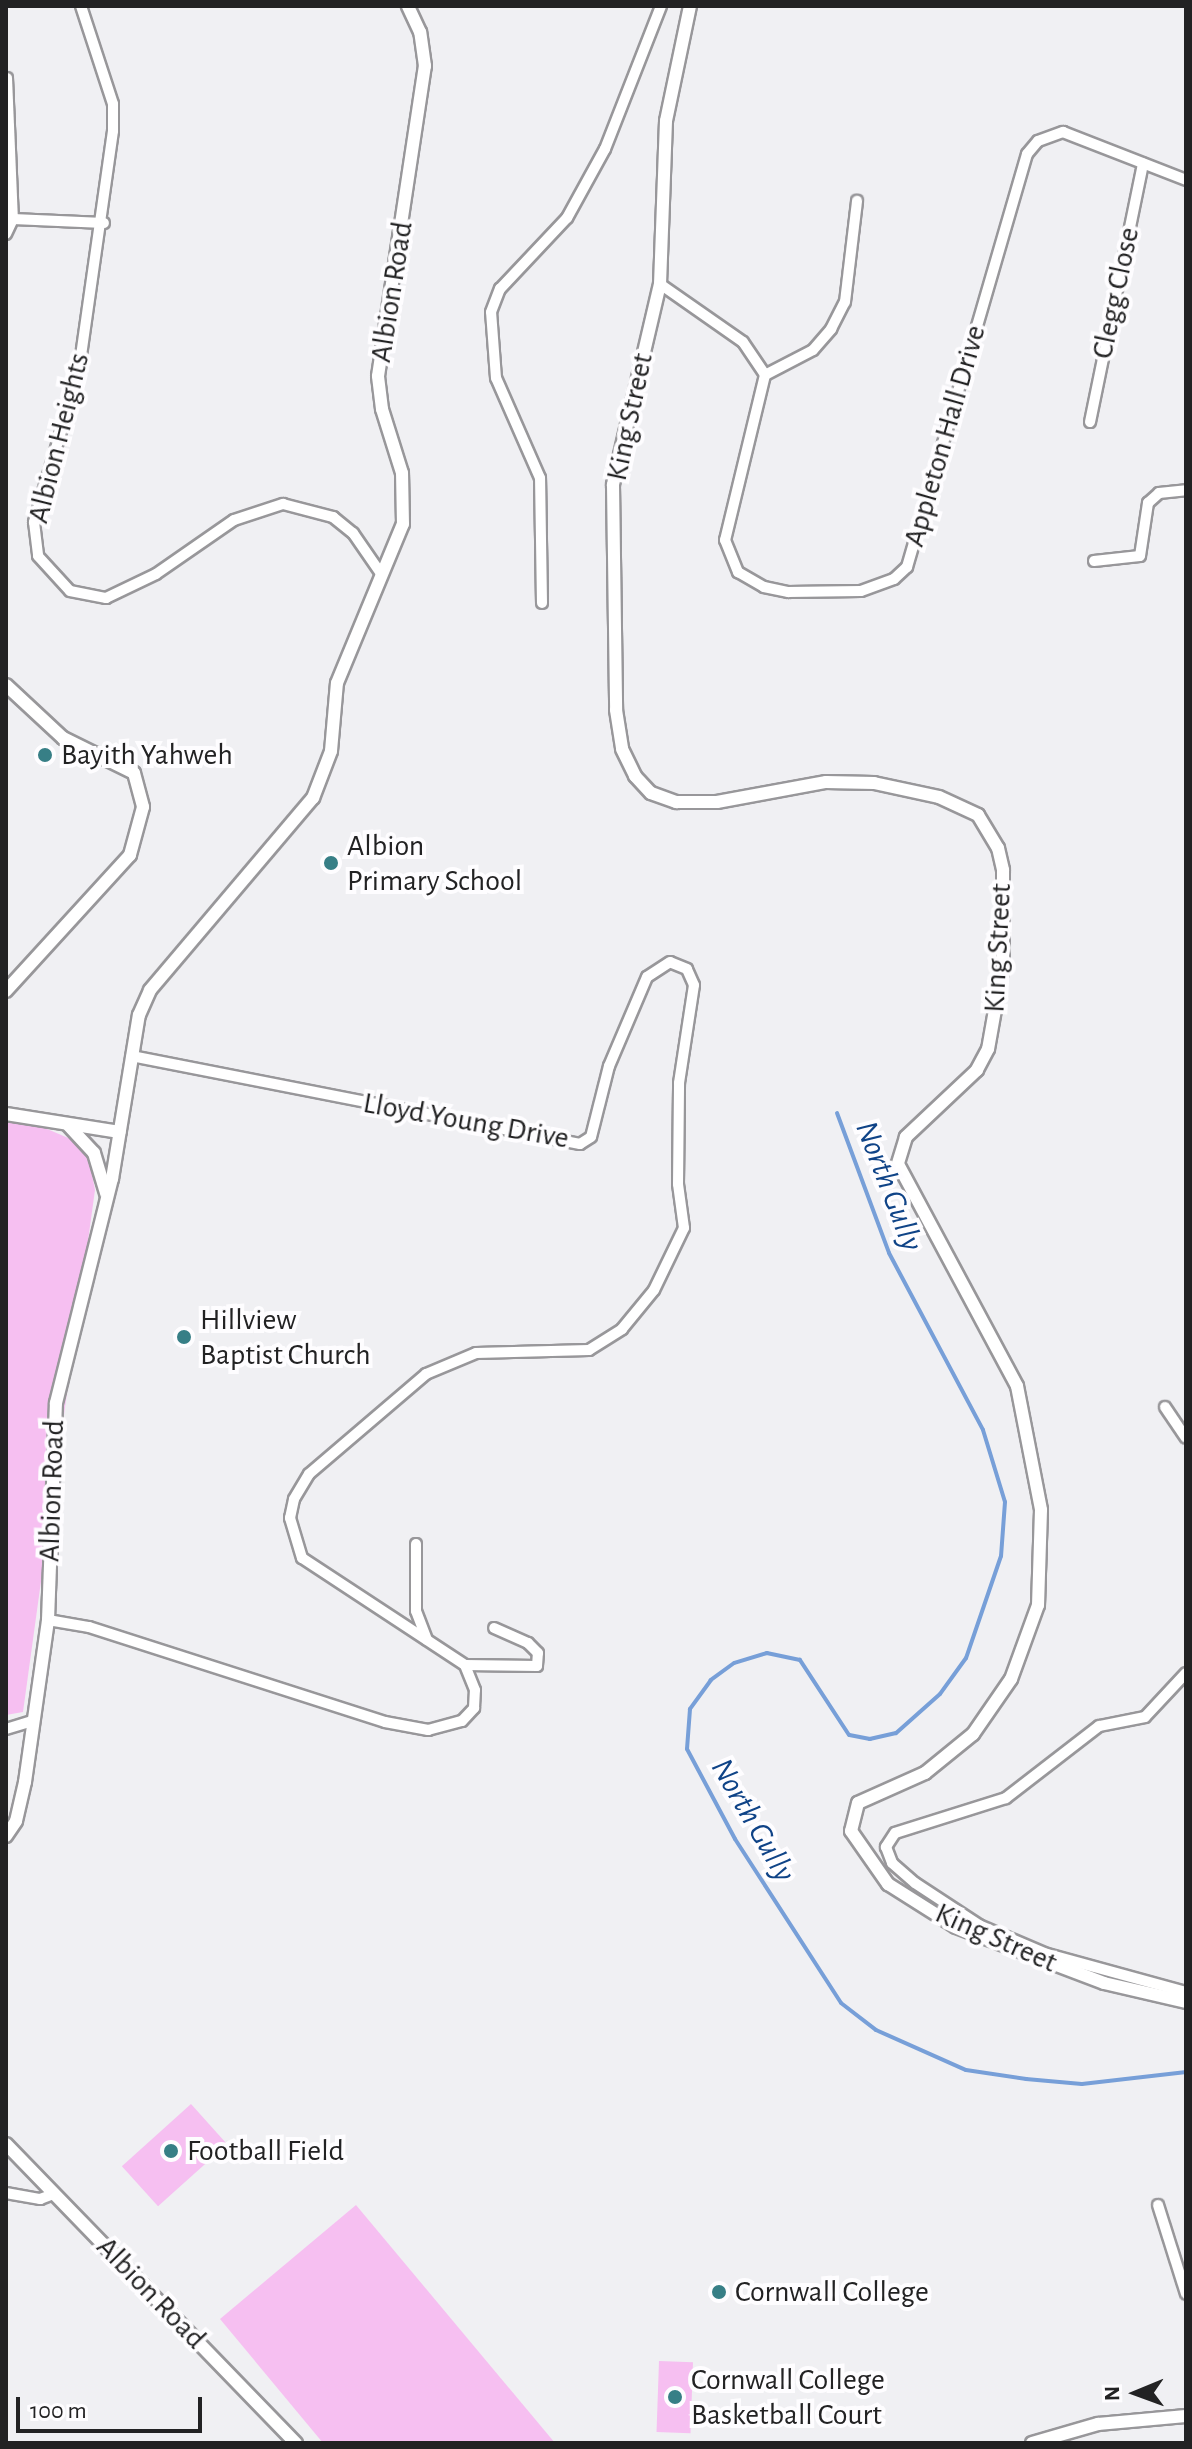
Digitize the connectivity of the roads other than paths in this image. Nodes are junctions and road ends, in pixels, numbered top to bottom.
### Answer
1 (81, 6) edge
2 (408, 6) edge
3 (661, 6) edge
4 (690, 6) edge
5 (7, 78) edge
6 (1143, 163) junction
7 (1186, 180) edge
8 (857, 201) dead end
9 (13, 219) junction
10 (104, 223) junction
11 (6, 234) edge
12 (660, 284) junction
13 (765, 375) junction
14 (1090, 422) dead end
15 (1186, 490) edge
16 (1094, 561) dead end
17 (382, 575) junction
18 (542, 603) dead end
19 (6, 685) edge
20 (6, 991) edge
21 (132, 1056) junction
22 (6, 1114) edge
23 (68, 1125) junction
24 (120, 1132) junction
25 (107, 1198) junction
26 (1165, 1407) dead end
27 (1186, 1438) edge
28 (416, 1544) dead end
29 (48, 1620) junction
30 (494, 1628) dead end
31 (428, 1642) junction
32 (465, 1665) junction
33 (1186, 1673) edge
34 (32, 1721) junction
35 (6, 1729) edge
36 (6, 1836) edge
37 (1186, 1992) edge
38 (1186, 2002) edge
39 (6, 2144) edge
40 (6, 2193) edge
41 (51, 2195) junction
42 (1158, 2205) dead end
43 (1186, 2294) edge
44 (1186, 2416) edge
45 (296, 2443) edge
46 (1032, 2443) edge

1 - 10 street, Albion Heights
2 - 17 street, Albion Road
3 - 18 street
4 - 12 street, King Street
5 - 9 street
6 - 7 street, Appleton Hall Drive
6 - 13 street, Appleton Hall Drive
6 - 14 street, Clegg Close
8 - 13 street
9 - 10 street
9 - 11 street
10 - 17 street, Albion Heights
12 - 13 street
12 - 38 street, King Street
15 - 16 street
17 - 21 street, Albion Road
19 - 20 street
21 - 24 street, Albion Road
21 - 31 street, Lloyd Young Drive
22 - 23 street
23 - 24 street
23 - 25 street
24 - 25 street, Albion Road
25 - 29 street, Albion Road
26 - 27 street
28 - 31 street
29 - 32 street
29 - 34 street, Albion Road
30 - 32 street
31 - 32 street, Lloyd Young Drive
33 - 37 street
34 - 35 street
34 - 36 street, Albion Road
39 - 41 street, Albion Road
40 - 41 street
41 - 45 street, Albion Road
42 - 43 street
44 - 46 street

